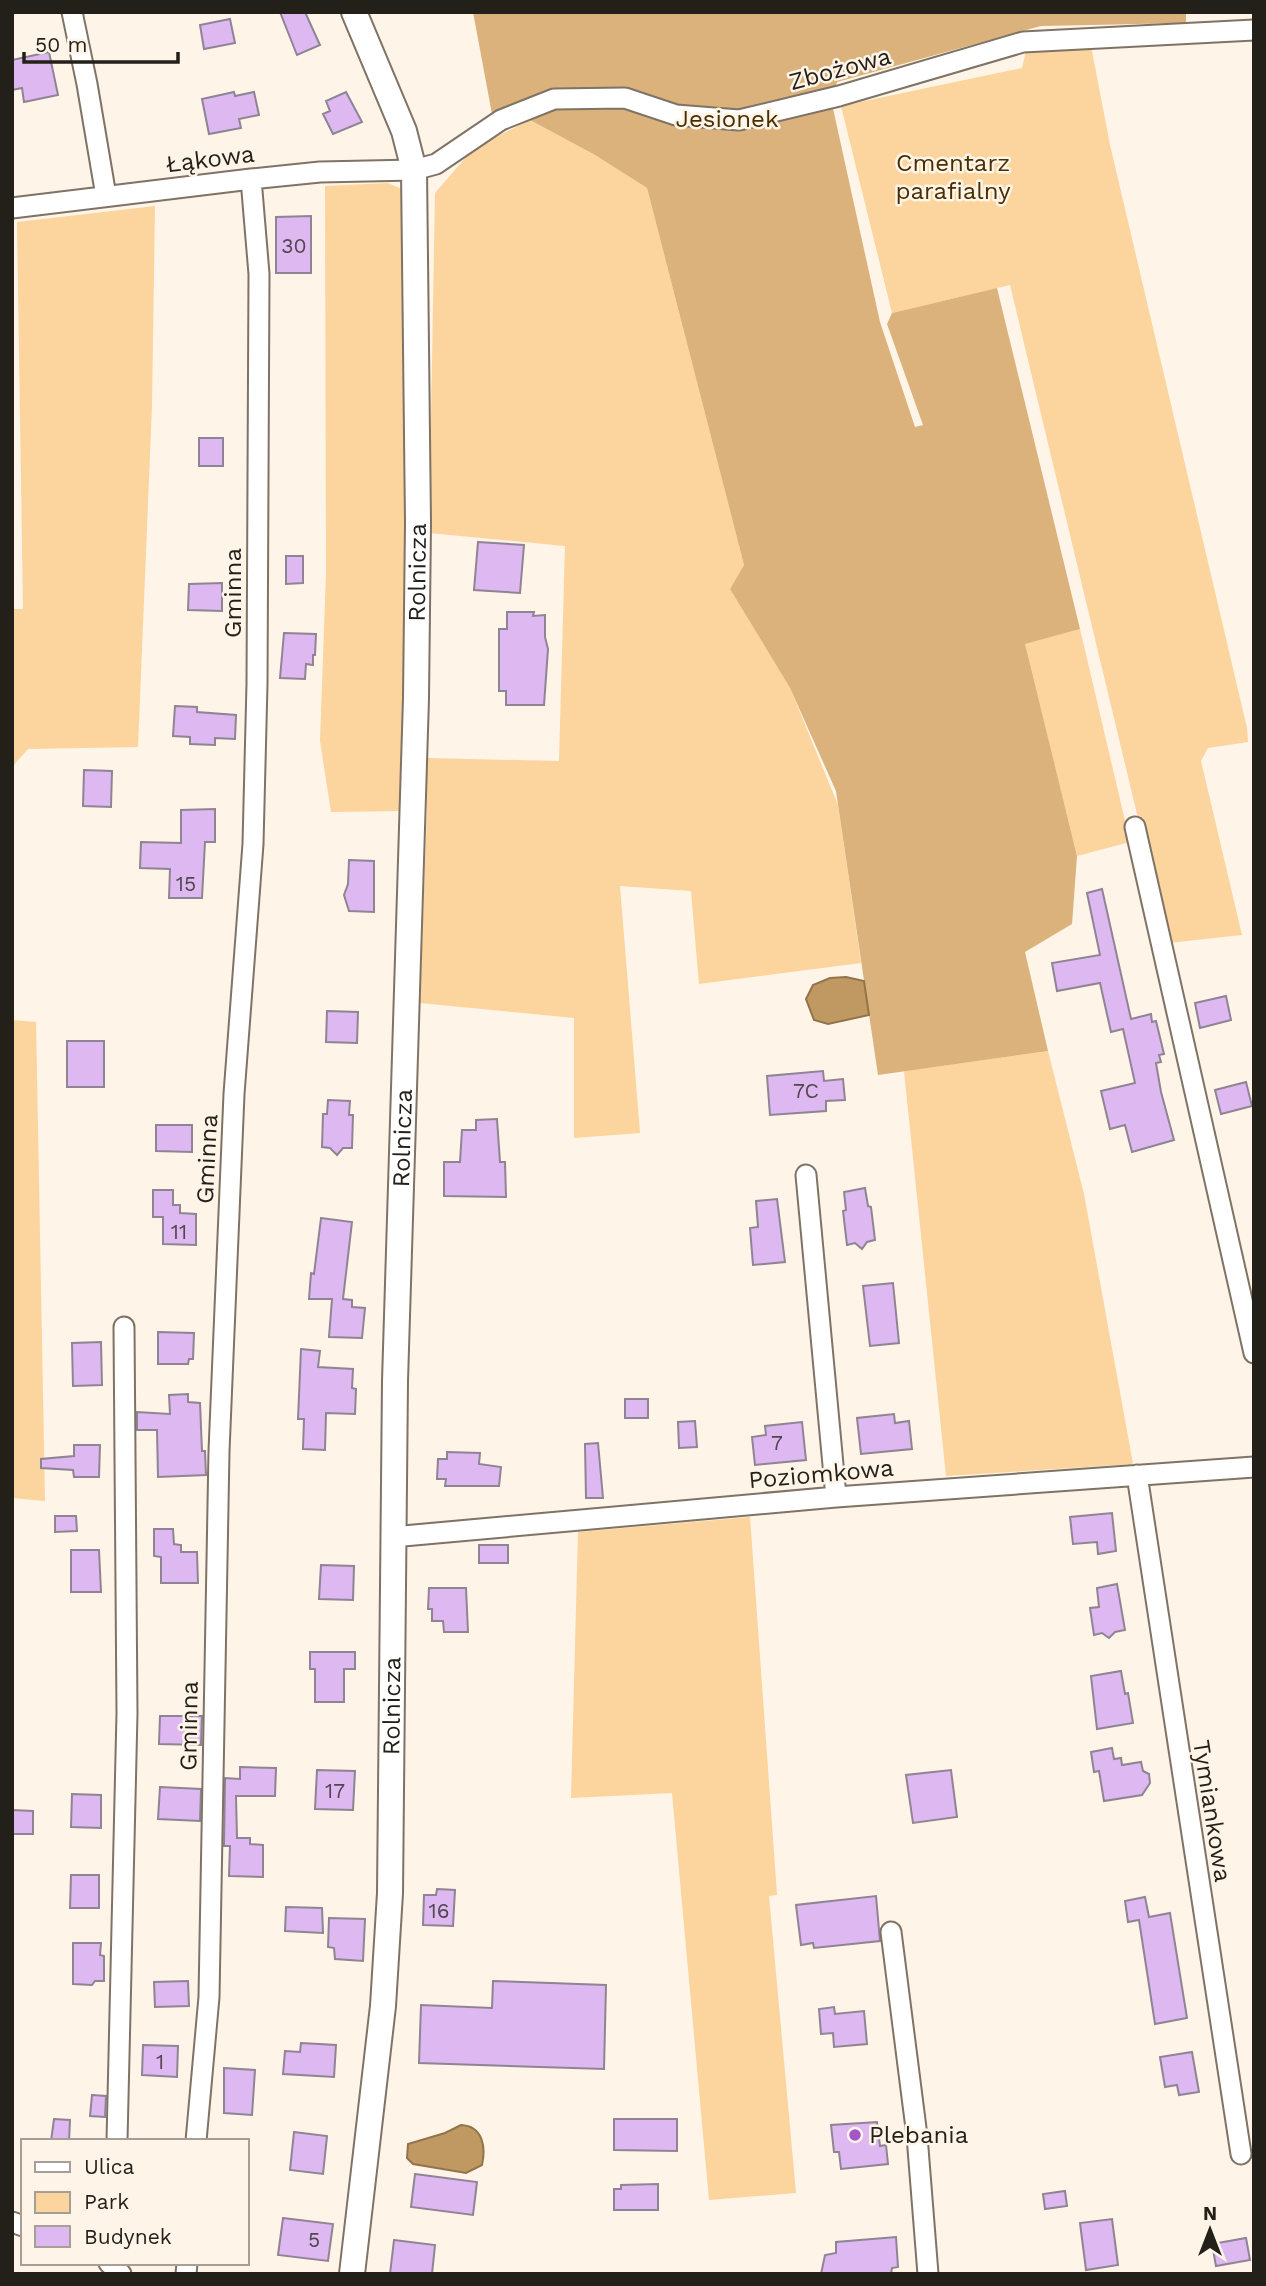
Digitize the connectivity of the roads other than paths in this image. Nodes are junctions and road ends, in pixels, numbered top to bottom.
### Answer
1 (72, 12) edge
2 (354, 12) edge
3 (1254, 30) edge
4 (414, 170) junction
5 (251, 179) junction
6 (106, 196) junction
7 (12, 208) edge
8 (1135, 827) dead end
9 (806, 1175) dead end
10 (124, 1327) dead end
11 (1254, 1353) edge
12 (1254, 1467) edge
13 (1137, 1475) junction
14 (836, 1497) junction
15 (392, 1537) junction
16 (891, 1932) dead end
17 (117, 2139) edge
18 (197, 2139) edge
19 (1241, 2154) dead end
20 (352, 2274) edge
21 (928, 2274) edge

1 - 6 street
2 - 4 street, Rolnicza
3 - 4 street, Zbożowa
4 - 5 street, Łąkowa
4 - 15 street, Rolnicza
5 - 6 street, Łąkowa
5 - 18 street, Gminna
6 - 7 street, Łąkowa
8 - 11 street
9 - 14 street
10 - 17 street
12 - 13 street, Poziomkowa
13 - 14 street, Poziomkowa
13 - 19 street, Tymiankowa
14 - 15 street, Poziomkowa
15 - 20 street, Rolnicza
16 - 21 street

